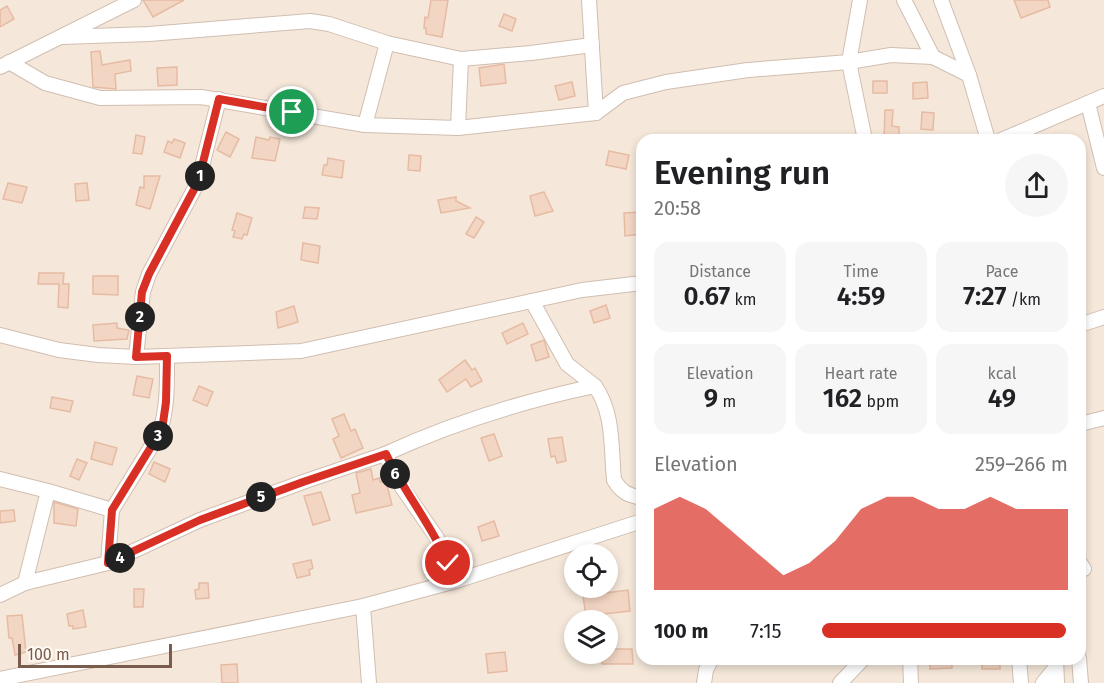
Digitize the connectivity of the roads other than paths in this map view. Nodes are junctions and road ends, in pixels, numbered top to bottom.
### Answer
1 (134, 0) edge
2 (589, 0) edge
3 (860, 0) edge
4 (904, 0) edge
5 (941, 0) edge
6 (62, 37) junction
7 (387, 43) junction
8 (592, 45) junction
9 (933, 57) junction
10 (461, 59) junction
11 (849, 62) junction
12 (4, 65) edge
13 (969, 75) junction
14 (1104, 96) edge
15 (219, 99) junction
16 (1088, 103) junction
17 (596, 113) junction
18 (365, 125) junction
19 (458, 128) junction
20 (864, 134) edge
21 (986, 134) edge
22 (1015, 134) edge
23 (1104, 168) edge
24 (636, 284) edge
25 (532, 301) junction
26 (1104, 317) edge
27 (1086, 323) edge
28 (0, 335) edge
29 (167, 356) junction
30 (136, 357) junction
31 (595, 386) junction
32 (1104, 418) edge
33 (1086, 422) edge
34 (386, 454) junction
35 (0, 479) edge
36 (48, 491) junction
37 (636, 497) edge
38 (112, 510) junction
39 (636, 523) edge
40 (108, 563) junction
41 (456, 581) junction
42 (25, 583) junction
43 (0, 595) edge
44 (363, 606) junction
45 (708, 665) edge
46 (857, 665) edge
47 (910, 665) edge
48 (1020, 665) edge
49 (1055, 665) edge
50 (1056, 665) edge
51 (1080, 665) edge
52 (0, 679) edge
53 (369, 683) edge
54 (704, 683) edge
55 (840, 683) edge
56 (911, 683) edge
57 (1021, 683) edge
58 (1043, 683) edge
59 (1057, 683) edge
60 (1081, 683) edge

1 - 6 street
2 - 8 street
3 - 11 street
4 - 9 street
5 - 13 street
6 - 7 street
6 - 12 street
7 - 10 street
7 - 18 street
8 - 10 street
8 - 17 street
9 - 11 street
9 - 13 street
10 - 19 street
11 - 17 street
11 - 20 street
12 - 15 street
13 - 21 street
14 - 16 street
15 - 18 street
15 - 30 street
16 - 22 street
16 - 23 street
17 - 19 street
18 - 19 street
24 - 25 street
25 - 29 street
25 - 31 street
26 - 27 street
28 - 30 street
29 - 30 street
29 - 38 street
31 - 34 street
31 - 37 street
32 - 33 street
34 - 40 street
34 - 41 street
35 - 36 street
36 - 38 street
36 - 42 street
38 - 40 street
39 - 41 street
40 - 42 street
41 - 44 street
42 - 43 street
44 - 52 street
44 - 53 street
45 - 54 street
46 - 55 street
47 - 56 street
48 - 57 street
49 - 58 street
50 - 59 street
51 - 60 street

